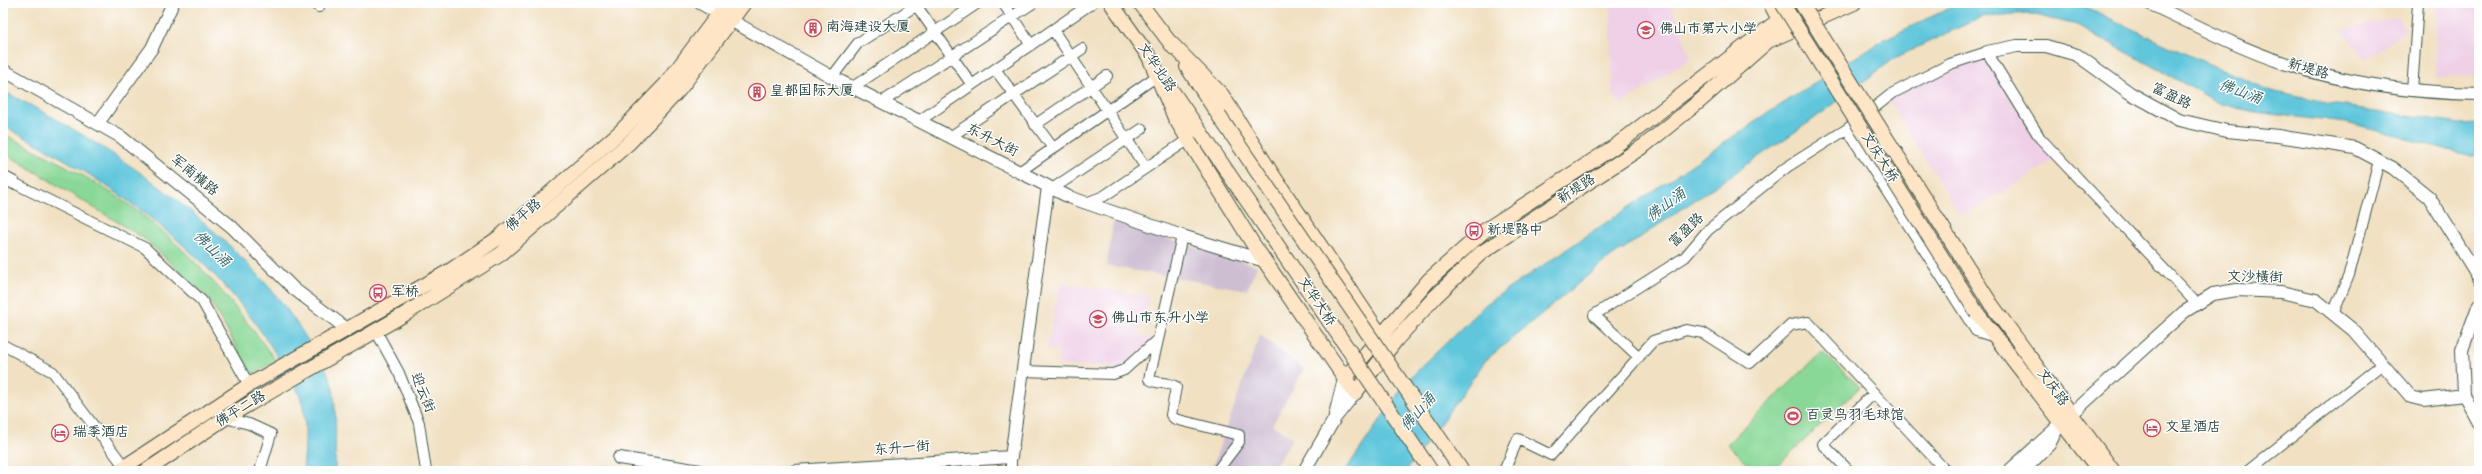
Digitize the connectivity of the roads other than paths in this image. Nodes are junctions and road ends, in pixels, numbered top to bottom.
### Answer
1 (173, 3) edge
2 (700, 3) edge
3 (744, 3) edge
4 (978, 3) edge
5 (1003, 3) edge
6 (1033, 3) edge
7 (1092, 3) edge
8 (1111, 3) edge
9 (1140, 3) edge
10 (1770, 3) edge
11 (1782, 3) edge
12 (1802, 3) edge
13 (1816, 3) edge
14 (1854, 3) edge
15 (2148, 3) edge
16 (2418, 3) edge
17 (918, 4) edge
18 (1833, 7) edge
19 (723, 8) edge
20 (1012, 17) junction
21 (1780, 19) junction
22 (732, 20) junction
23 (1053, 30) junction
24 (935, 32) junction
25 (1786, 33) junction
26 (1170, 42) junction
27 (1031, 45) junction
28 (1082, 49) dead end
29 (1987, 52) junction
30 (952, 56) junction
31 (1071, 56) junction
32 (1149, 57) junction
33 (995, 69) junction
34 (3, 70) edge
35 (832, 76) junction
36 (1107, 76) dead end
37 (1157, 76) junction
38 (972, 85) junction
39 (853, 87) junction
40 (1092, 87) junction
41 (2412, 91) junction
42 (1014, 94) junction
43 (2479, 94) edge
44 (882, 102) junction
45 (1107, 110) junction
46 (919, 121) junction
47 (98, 124) junction
48 (1036, 125) junction
49 (1142, 129) dead end
50 (1847, 129) junction
51 (1195, 136) junction
52 (950, 137) junction
53 (1126, 139) junction
54 (1052, 148) junction
55 (2379, 161) junction
56 (1146, 168) junction
57 (1019, 172) junction
58 (3, 177) edge
59 (14, 183) joint
60 (1050, 188) junction
61 (1086, 203) junction
62 (1182, 236) junction
63 (1265, 261) junction
64 (2479, 278) edge
65 (1991, 304) joint
66 (2197, 304) junction
67 (2479, 304) edge
68 (1977, 313) joint
69 (2333, 314) junction
70 (347, 329) junction
71 (376, 331) junction
72 (1381, 335) junction
73 (1995, 337) junction
74 (1158, 339) junction
75 (3, 345) edge
76 (1390, 348) junction
77 (338, 353) joint
78 (1639, 357) junction
79 (2381, 365) junction
80 (274, 371) joint
81 (1023, 371) junction
82 (1344, 379) junction
83 (249, 385) junction
84 (1355, 393) junction
85 (1874, 393) junction
86 (2464, 395) junction
87 (225, 418) junction
88 (1334, 418) junction
89 (2066, 419) junction
90 (2479, 423) edge
91 (1011, 457) junction
92 (619, 458) dead end
93 (1432, 465) edge
94 (121, 469) edge
95 (146, 471) edge
96 (260, 471) edge
97 (426, 471) edge
98 (700, 471) edge
99 (795, 471) edge
100 (1011, 471) edge
101 (1217, 471) edge
102 (1304, 471) edge
103 (1423, 471) edge
104 (1462, 471) edge
105 (1504, 471) edge
106 (1849, 471) edge
107 (1946, 471) edge
108 (2009, 471) edge
109 (2025, 471) edge
110 (2099, 471) edge
111 (2113, 471) edge
112 (2248, 471) edge

1 - 47 street
2 - 19 street, 东升大街
3 - 22 main road, 佛平路
4 - 24 street
5 - 20 street
6 - 20 street
7 - 23 street
8 - 32 main road, 文华北路
9 - 26 main road
10 - 21 main road
11 - 68 main road, 文庆大桥, bridge
12 - 65 main road, 文庆大桥, bridge
13 - 21 main road, 新堤路
14 - 18 main road, 新堤路
15 - 41 street, 新堤路
16 - 41 street
17 - 24 street
17 - 35 street
18 - 25 main road, 新堤路
19 - 22 street, 东升大街
19 - 70 main road, 佛平路
20 - 27 street
20 - 30 street
21 - 25 main road
21 - 72 main road, 新堤路
22 - 35 street, 东升大街
22 - 71 main road, 佛平路
23 - 27 street
23 - 31 street
24 - 30 street
24 - 39 street
25 - 76 main road, 新堤路
26 - 72 main road
26 - 104 main road, bridge
27 - 33 street
28 - 31 street
29 - 50 street, 富盈路
29 - 55 street, 富盈路
29 - 66 street
30 - 38 street
30 - 44 street
31 - 40 street
31 - 42 street
32 - 37 main road
32 - 51 main road, 文华北路
33 - 38 street
33 - 42 street
34 - 47 street, 军南横路
35 - 39 street, 东升大街
36 - 40 street
37 - 45 street
37 - 51 main road
38 - 46 street
39 - 44 street, 东升大街
40 - 45 street
40 - 48 street
41 - 43 street, 新堤路
42 - 48 street
42 - 52 street
44 - 46 street, 东升大街
45 - 53 street
45 - 54 street
46 - 52 street, 东升大街
47 - 70 street, 军南横路
48 - 54 street
49 - 53 street
50 - 73 street
50 - 78 street, 富盈路
51 - 56 street
51 - 63 main road
51 - 93 main road, 文华大桥, bridge
52 - 57 street, 东升大街
53 - 56 street
53 - 60 street
54 - 57 street
55 - 64 street, 富盈路
55 - 69 street
56 - 61 street
57 - 60 street, 东升大街
58 - 59 street
59 - 83 street
60 - 61 street, 东升大街
60 - 81 street
61 - 62 street, 东升大街
62 - 63 street, 东升大街
62 - 74 street
63 - 82 main road
65 - 89 main road, 文庆路
66 - 69 street, 文沙横街
66 - 89 street, 文沙横街
67 - 86 street
68 - 73 main road, 文庆路
69 - 79 street, 文沙横街
70 - 80 main road, 佛平路
71 - 77 main road, 佛平路
71 - 97 street, 迎云街
72 - 76 main road
72 - 82 main road, 新堤路
73 - 89 main road, 文庆路
74 - 81 street
74 - 101 street
75 - 94 street
76 - 84 main road, 新堤路
77 - 87 main road, 佛平二路
78 - 85 street
78 - 105 street
79 - 86 street, 文沙横街
79 - 112 street
80 - 83 main road, 佛平二路
81 - 91 street
82 - 84 main road
82 - 88 street, 新堤路
83 - 94 main road, 佛平二路
84 - 88 street, 新堤路
85 - 106 street
85 - 107 street
86 - 90 street
87 - 95 main road, 佛平二路
87 - 96 street
88 - 102 street, 新堤路
89 - 108 street, 文沙横街
89 - 109 street
89 - 110 main road, 文庆路
89 - 111 main road, 文庆路
91 - 99 street, 东升一街
91 - 100 street
92 - 98 street
93 - 103 street

